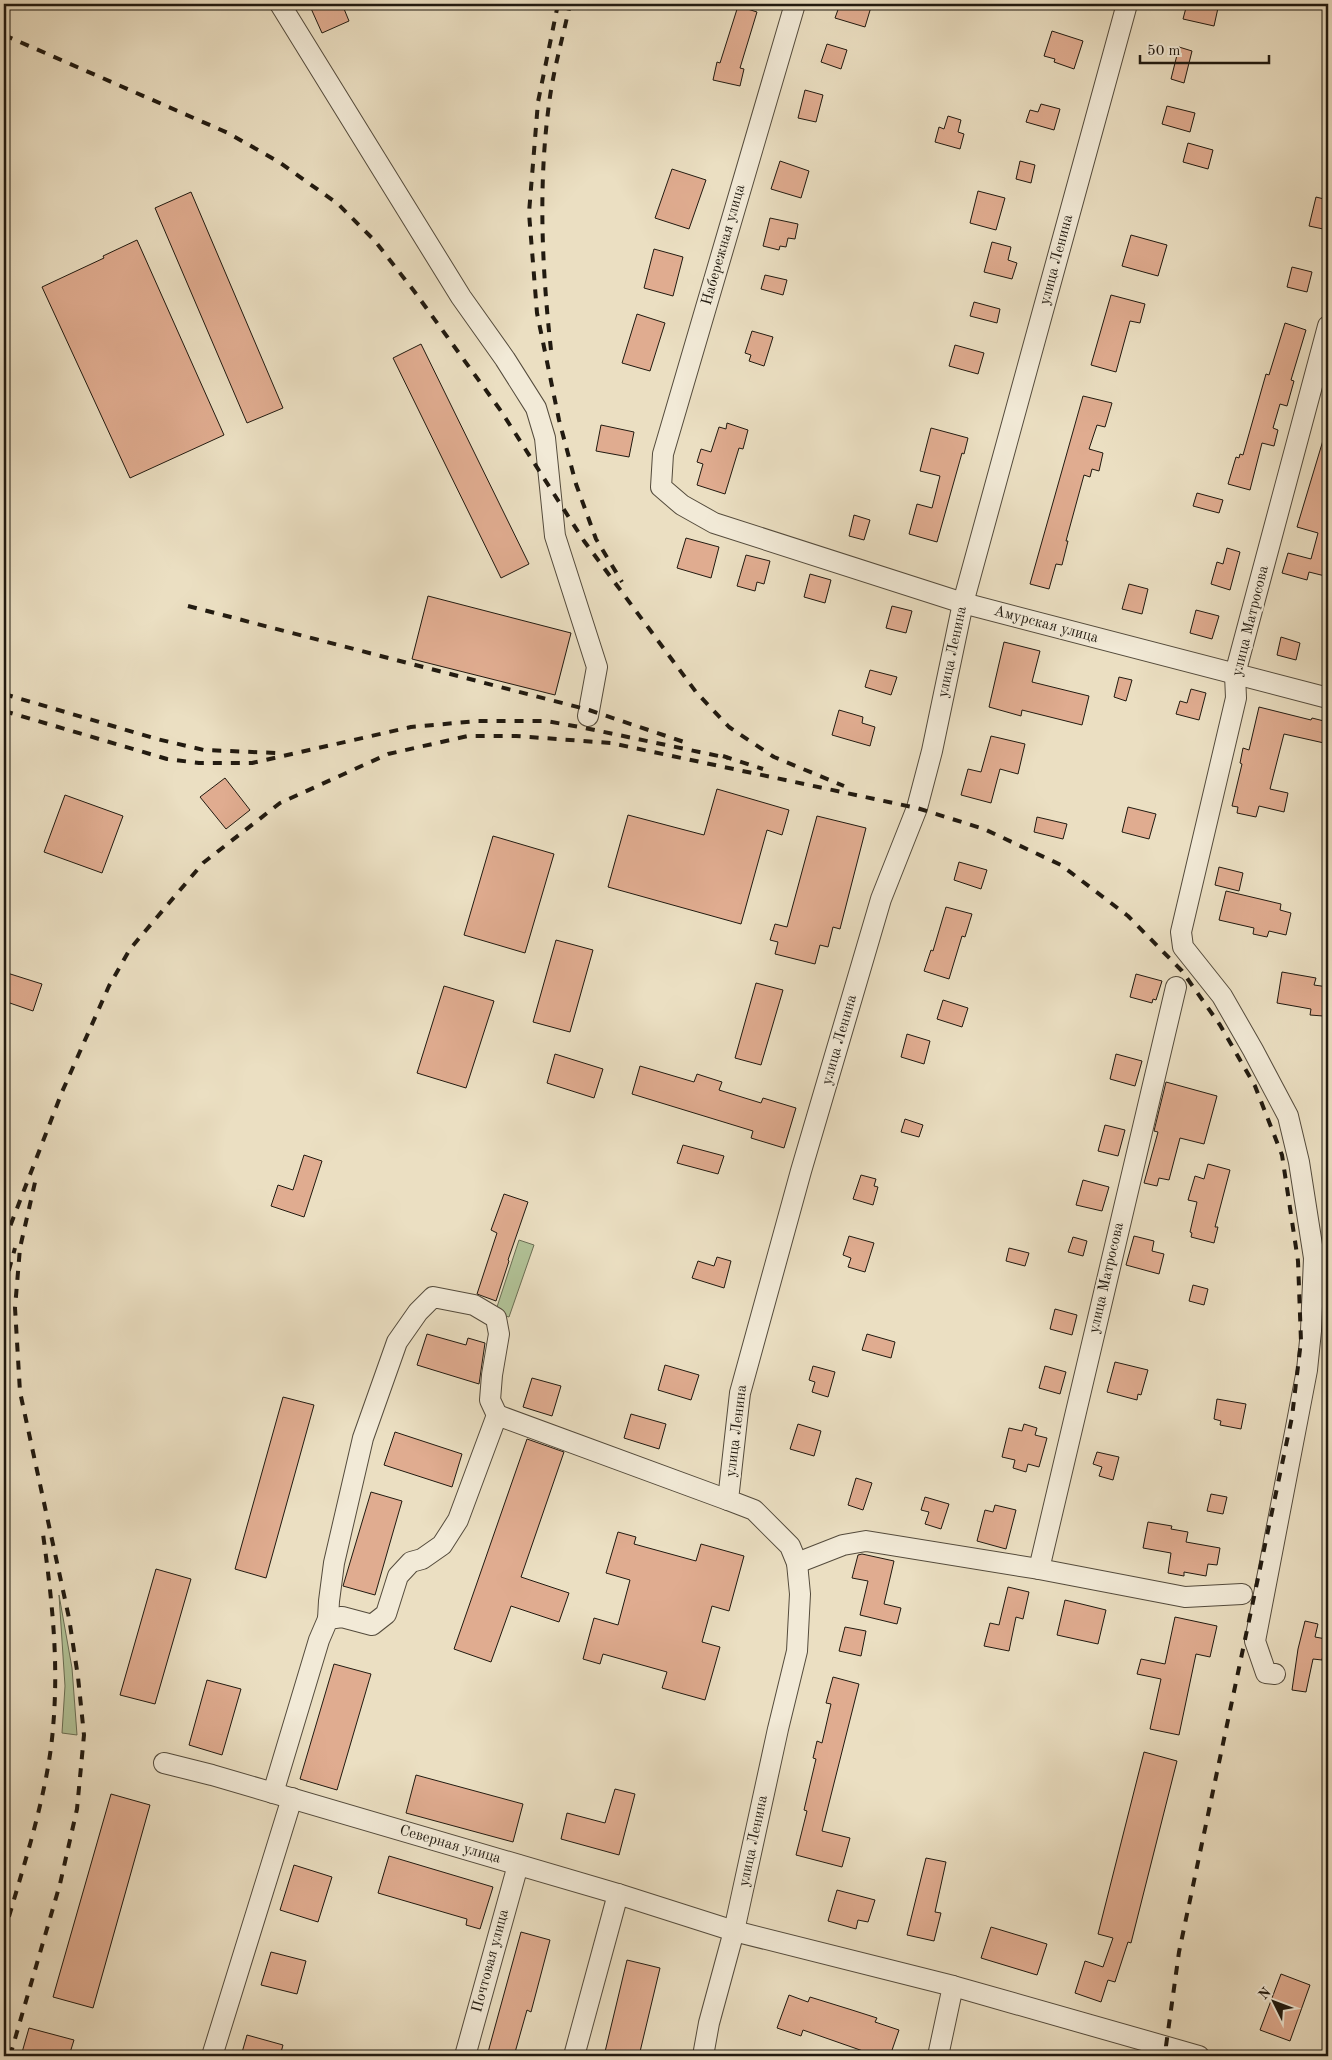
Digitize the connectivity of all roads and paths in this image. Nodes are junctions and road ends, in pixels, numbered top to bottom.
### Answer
1 (280, 4) edge
2 (795, 4) edge
3 (1127, 4) edge
4 (1328, 326) edge
5 (661, 487) joint
6 (963, 603) junction
7 (1236, 674) junction
8 (1328, 698) edge
9 (588, 716) dead end
10 (1176, 987) dead end
11 (1321, 1260) edge
12 (497, 1415) junction
13 (728, 1500) junction
14 (797, 1563) junction
15 (1039, 1568) junction
16 (1242, 1594) dead end
17 (328, 1619) junction
18 (1275, 1674) dead end
19 (164, 1763) dead end
20 (273, 1793) junction
21 (292, 1798) junction
22 (518, 1865) junction
23 (618, 1894) junction
24 (734, 1931) junction
25 (953, 1986) junction
26 (212, 2056) edge
27 (466, 2056) edge
28 (574, 2056) edge
29 (703, 2056) edge
30 (938, 2056) edge
31 (1199, 2056) edge

1 - 9 street
2 - 5 street, Набережная улица
3 - 6 street, улица Ленина
4 - 7 street, улица Матросова
5 - 6 street, Амурская улица
6 - 7 street, Амурская улица
6 - 13 street, улица Ленина
7 - 8 street, Амурская улица
7 - 11 street, улица Матросова
10 - 15 street, улица Матросова
11 - 18 street
12 - 13 street
12 - 17 street
12 - 17 street
13 - 14 street, улица Ленина
14 - 15 street
14 - 24 street, улица Ленина
15 - 16 street
17 - 20 street
19 - 20 street, Северная улица
20 - 21 street, Северная улица
21 - 22 street, Северная улица
21 - 26 street
22 - 23 street, Северная улица
22 - 27 street, Почтовая улица
23 - 24 street, Северная улица
23 - 28 street
24 - 25 street, Северная улица
24 - 29 street, улица Ленина
25 - 30 street
25 - 31 street, Северная улица

